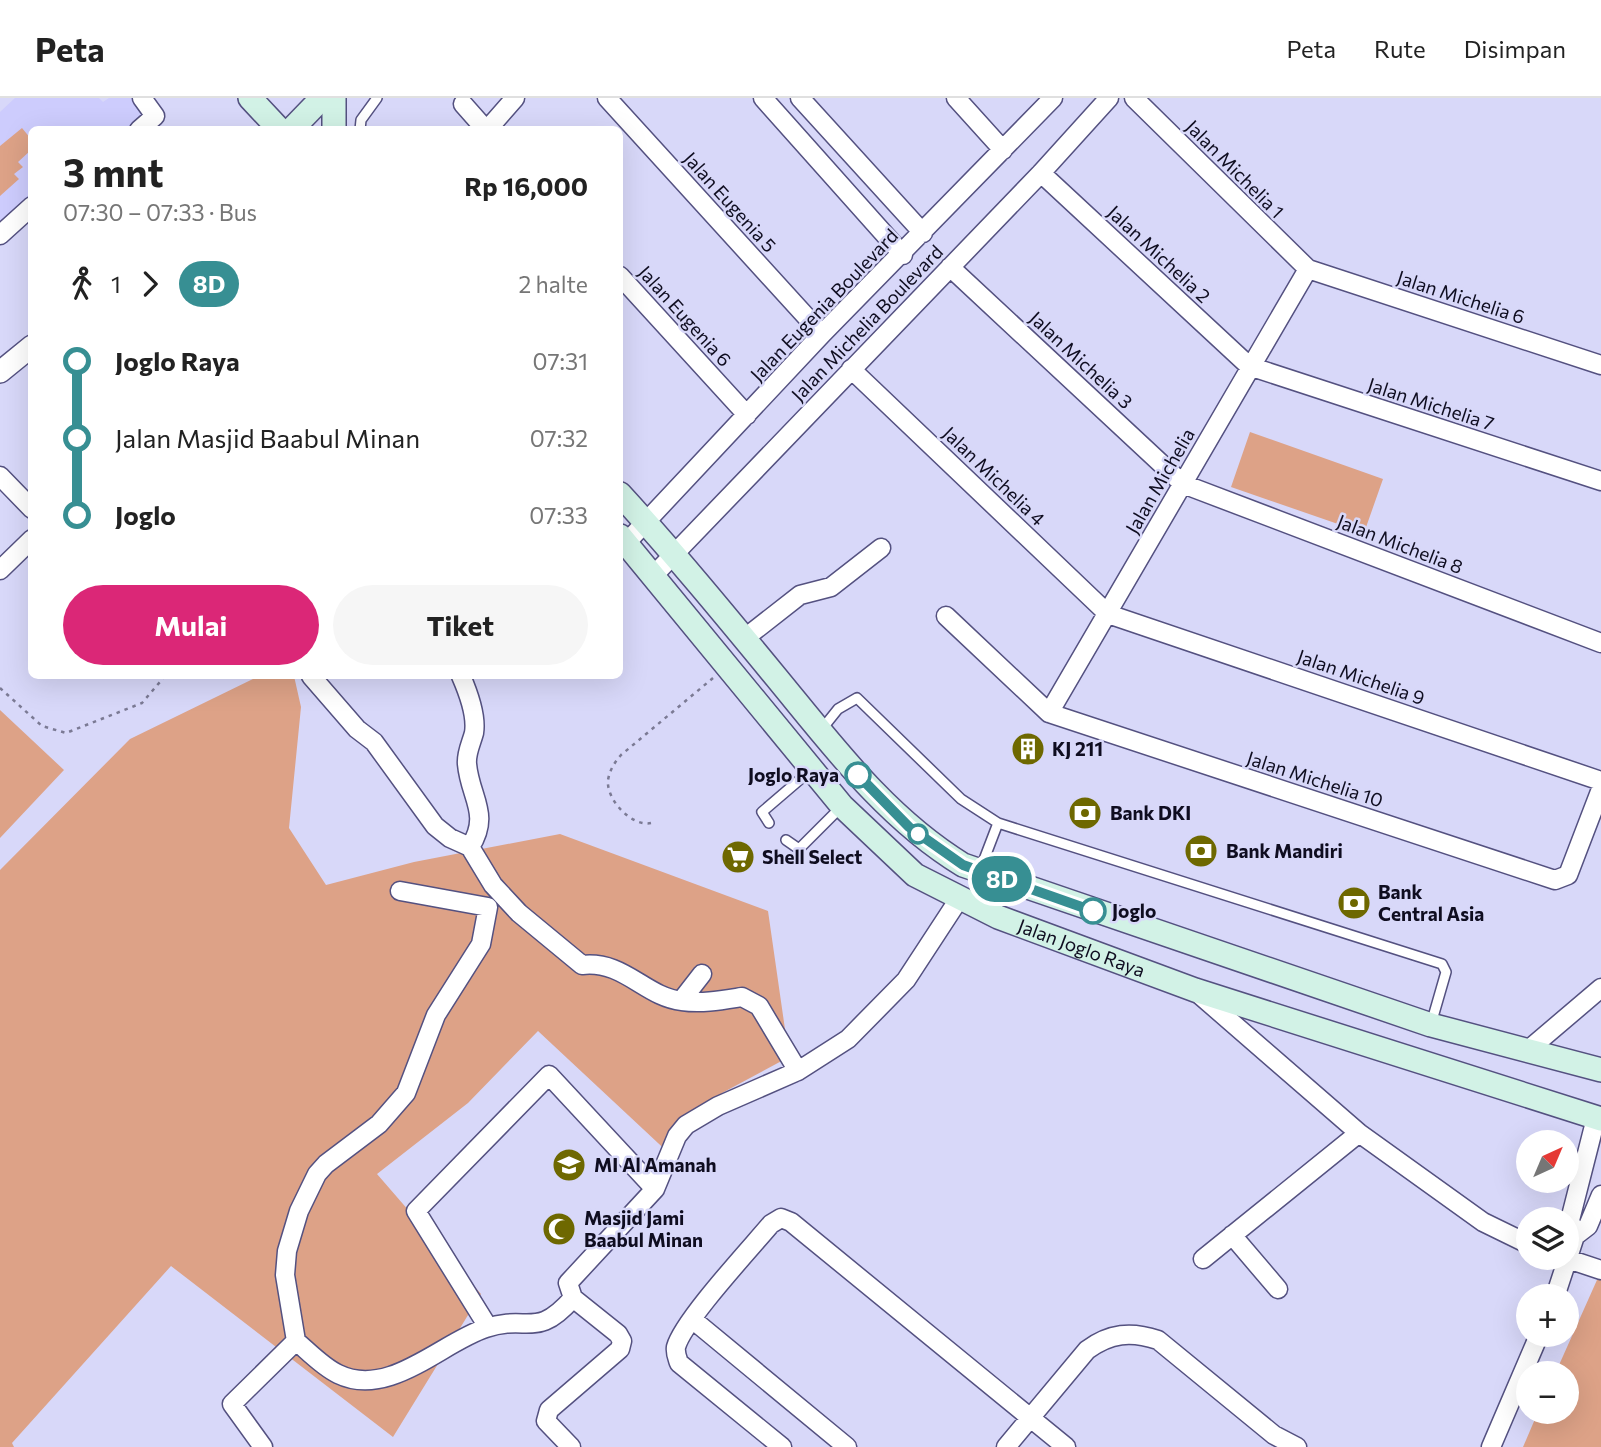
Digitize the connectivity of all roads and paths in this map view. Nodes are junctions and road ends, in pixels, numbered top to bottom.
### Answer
1 (142, 98) edge
2 (250, 98) edge
3 (322, 98) edge
4 (334, 98) edge
5 (377, 98) edge
6 (515, 98) edge
7 (607, 98) edge
8 (763, 98) edge
9 (800, 98) edge
10 (956, 98) edge
11 (1053, 98) edge
12 (1109, 98) edge
13 (1134, 98) edge
14 (463, 104) dead end
15 (144, 126) edge
16 (276, 126) edge
17 (295, 126) edge
18 (334, 126) edge
19 (360, 126) edge
20 (482, 126) edge
21 (490, 126) edge
22 (1003, 150) junction
23 (1041, 173) junction
24 (28, 210) edge
25 (923, 233) junction
26 (0, 236) edge
27 (903, 255) junction
28 (950, 267) junction
29 (1308, 269) junction
30 (623, 279) edge
31 (822, 334) junction
32 (28, 349) edge
33 (1601, 365) edge
34 (1249, 366) junction
35 (851, 369) junction
36 (0, 372) edge
37 (747, 415) junction
38 (0, 476) edge
39 (1601, 481) edge
40 (1183, 484) junction
41 (623, 497) edge
42 (28, 505) edge
43 (645, 522) junction
44 (623, 539) edge
45 (28, 543) edge
46 (881, 548) dead end
47 (675, 554) junction
48 (1, 568) edge
49 (654, 575) junction
50 (1108, 614) junction
51 (946, 617) dead end
52 (745, 638) junction
53 (1601, 643) edge
54 (162, 679) edge
55 (314, 679) edge
56 (462, 679) edge
57 (711, 679) dead end
58 (0, 688) edge
59 (1049, 713) junction
60 (820, 731) junction
61 (812, 769) junction
62 (1601, 781) edge
63 (1601, 789) edge
64 (842, 806) junction
65 (651, 823) dead end
66 (769, 823) dead end
67 (998, 823) junction
68 (786, 841) dead end
69 (470, 847) junction
70 (980, 871) junction
71 (1011, 882) junction
72 (493, 885) junction
73 (400, 891) dead end
74 (959, 899) junction
75 (488, 907) junction
76 (998, 917) junction
77 (702, 974) dead end
78 (1601, 988) edge
79 (1195, 990) junction
80 (681, 1001) junction
81 (1431, 1025) junction
82 (1527, 1051) junction
83 (1601, 1070) edge
84 (798, 1071) junction
85 (1599, 1118) edge
86 (1359, 1133) junction
87 (655, 1189) junction
88 (1601, 1195) edge
89 (1574, 1207) edge
90 (1579, 1233) edge
91 (1232, 1235) junction
92 (1516, 1238) edge
93 (1203, 1259) dead end
94 (1579, 1263) edge
95 (1601, 1270) edge
96 (1278, 1289) dead end
97 (573, 1298) junction
98 (692, 1320) junction
99 (488, 1327) junction
100 (296, 1341) junction
101 (1534, 1347) edge
102 (1031, 1418) junction
103 (263, 1447) edge
104 (571, 1447) edge
105 (782, 1447) edge
106 (847, 1447) edge
107 (1006, 1447) edge
108 (1066, 1447) edge
109 (1297, 1447) edge
110 (1491, 1447) edge

1 - 15 street
2 - 16 main road
3 - 17 main road
4 - 18 main road
5 - 19 lane
6 - 21 street
7 - 31 street, Jalan Eugenia 5
8 - 27 street
9 - 25 street
10 - 22 street
11 - 22 street, Jalan Eugenia Boulevard
12 - 23 street, Jalan Michelia Boulevard
13 - 29 street, Jalan Michelia 1
14 - 20 street
22 - 25 street, Jalan Eugenia Boulevard
23 - 28 street, Jalan Michelia Boulevard
23 - 34 street, Jalan Michelia 2
24 - 26 street
25 - 27 street, Jalan Eugenia Boulevard
27 - 31 street, Jalan Eugenia Boulevard
28 - 35 street, Jalan Michelia Boulevard
28 - 40 street, Jalan Michelia 3
29 - 33 street, Jalan Michelia 6
29 - 34 street, Jalan Michelia
30 - 37 street, Jalan Eugenia 6
31 - 37 street, Jalan Eugenia Boulevard
32 - 36 street
34 - 39 street, Jalan Michelia 7
34 - 40 street, Jalan Michelia
35 - 47 street, Jalan Michelia Boulevard
35 - 50 street, Jalan Michelia 4
37 - 43 street, Jalan Eugenia Boulevard
38 - 42 street
40 - 50 street, Jalan Michelia
40 - 53 street, Jalan Michelia 8
41 - 43 main road, Jalan Joglo Raya
43 - 44 street, Jalan Eugenia Boulevard
43 - 47 main road, Jalan Joglo Raya
44 - 49 main road, Jalan Joglo Raya
45 - 48 street
46 - 52 street
47 - 49 street, Jalan Michelia Boulevard
47 - 52 main road, Jalan Joglo Raya
49 - 61 main road, Jalan Joglo Raya
50 - 59 street, Jalan Michelia
50 - 62 street, Jalan Michelia 9
51 - 59 street
52 - 60 main road, Jalan Joglo Raya
54 - 58 path
55 - 69 street
56 - 69 street
57 - 65 path
59 - 63 street, Jalan Michelia 10
60 - 67 lane
60 - 70 main road, Jalan Joglo Raya
61 - 64 main road, Jalan Joglo Raya
61 - 66 lane
64 - 68 lane
64 - 74 main road, Jalan Joglo Raya
67 - 70 lane
67 - 81 lane
69 - 72 street
70 - 71 main road, Jalan Joglo Raya
71 - 76 main road
71 - 81 main road, Jalan Joglo Raya
72 - 75 street
72 - 80 street
73 - 75 street
74 - 76 main road, Jalan Joglo Raya
74 - 84 street
75 - 100 street
76 - 79 main road, Jalan Joglo Raya
77 - 80 street
78 - 82 street
79 - 85 main road, Jalan Joglo Raya
79 - 86 street
80 - 84 street
81 - 82 main road, Jalan Joglo Raya
82 - 83 main road, Jalan Joglo Raya
84 - 87 street
85 - 89 street
86 - 91 street
86 - 92 street
87 - 97 street
87 - 99 street
88 - 90 street
91 - 93 street
91 - 96 street
94 - 95 street
97 - 99 street
97 - 104 street
98 - 102 street
98 - 105 street
98 - 106 street
99 - 100 street
100 - 103 street
101 - 110 street
102 - 107 street
102 - 108 street
102 - 109 street

